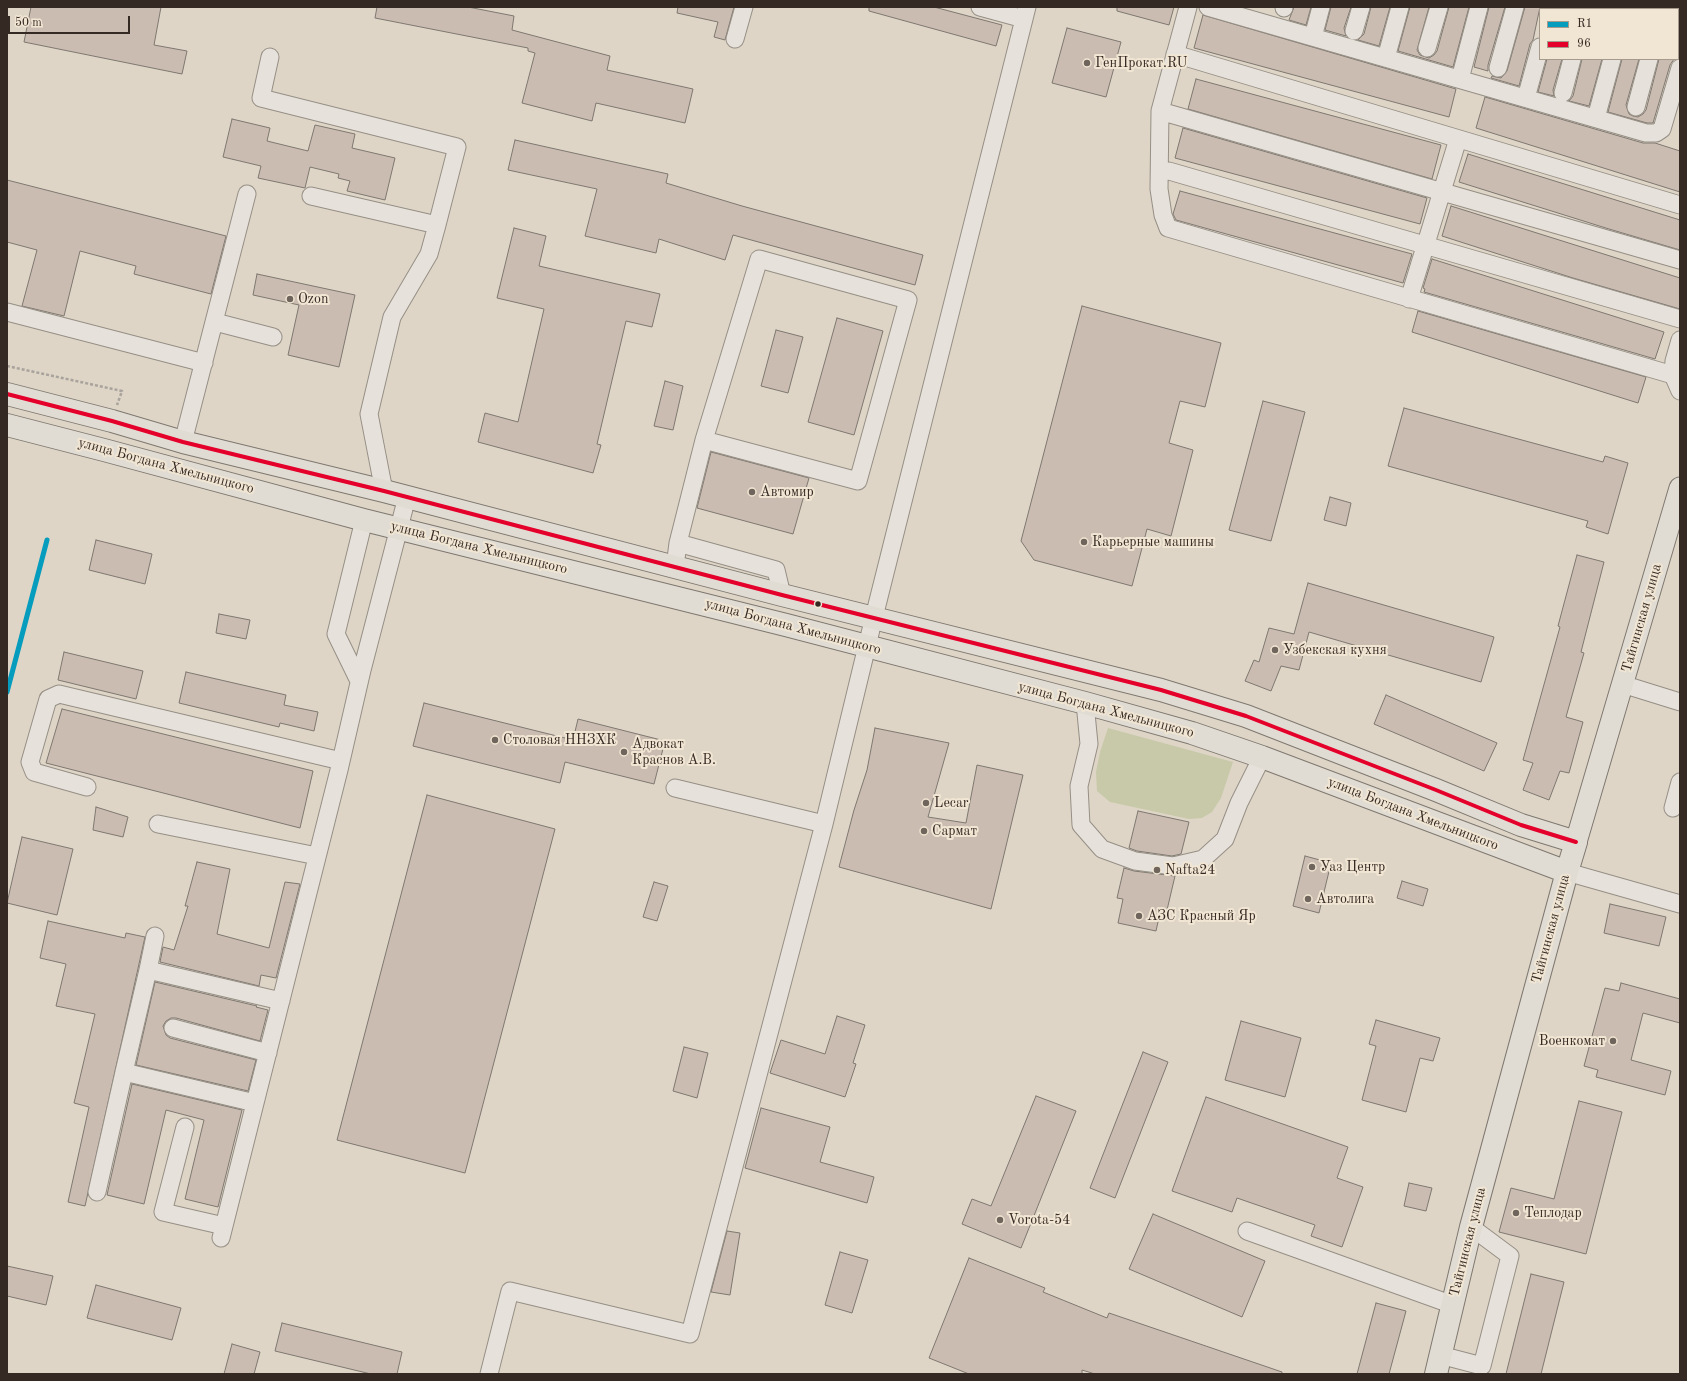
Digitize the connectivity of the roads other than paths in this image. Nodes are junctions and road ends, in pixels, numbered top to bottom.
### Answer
1 (744, 7) edge
2 (980, 7) edge
3 (1188, 7) edge
4 (1208, 7) edge
5 (1321, 7) edge
6 (1361, 7) edge
7 (1400, 7) edge
8 (1438, 7) edge
9 (1479, 7) edge
10 (1515, 7) edge
11 (1248, 12) edge
12 (1025, 13) edge
13 (1354, 31) dead end
14 (1313, 37) junction
15 (735, 39) dead end
16 (1427, 48) dead end
17 (1539, 51) edge
18 (1175, 54) junction
19 (270, 57) dead end
20 (1386, 58) junction
21 (1572, 60) edge
22 (1612, 60) edge
23 (1649, 60) edge
24 (1498, 68) dead end
25 (1680, 68) edge
26 (1460, 79) junction
27 (1563, 93) dead end
28 (1526, 98) junction
29 (1636, 107) dead end
30 (1160, 111) junction
31 (1596, 118) junction
32 (1458, 139) junction
33 (1169, 171) dead end
34 (1442, 192) junction
35 (247, 194) dead end
36 (311, 196) dead end
37 (1680, 205) edge
38 (437, 225) junction
39 (1425, 245) junction
40 (1680, 260) edge
41 (1409, 299) junction
42 (7, 312) edge
43 (1680, 319) edge
44 (215, 322) junction
45 (273, 337) dead end
46 (1680, 340) edge
47 (204, 363) junction
48 (1673, 376) junction
49 (1680, 391) edge
50 (7, 394) edge
51 (7, 425) edge
52 (704, 440) junction
53 (183, 442) junction
54 (1680, 488) edge
55 (384, 491) junction
56 (407, 497) junction
57 (364, 520) junction
58 (400, 528) junction
59 (678, 543) junction
60 (675, 567) junction
61 (782, 595) junction
62 (874, 617) junction
63 (867, 647) junction
64 (359, 681) junction
65 (1622, 684) junction
66 (1161, 690) junction
67 (1680, 702) edge
68 (1085, 703) junction
69 (1154, 722) junction
70 (1262, 757) junction
71 (341, 761) junction
72 (1680, 782) edge
73 (87, 787) dead end
74 (675, 788) dead end
75 (1673, 808) dead end
76 (158, 824) dead end
77 (824, 824) junction
78 (1576, 842) junction
79 (317, 856) junction
80 (1567, 872) junction
81 (1680, 904) edge
82 (155, 936) dead end
83 (148, 970) junction
84 (281, 1001) junction
85 (173, 1028) dead end
86 (268, 1053) junction
87 (124, 1072) junction
88 (255, 1103) junction
89 (185, 1127) dead end
90 (97, 1192) dead end
91 (1470, 1227) junction
92 (1248, 1231) dead end
93 (1452, 1305) junction
94 (1438, 1365) edge
95 (489, 1374) edge

1 - 15 lane
2 - 12 lane
3 - 18 lane
4 - 11 lane
5 - 14 lane
6 - 13 lane
7 - 20 lane
8 - 16 lane
9 - 26 lane
10 - 24 lane
11 - 14 lane
12 - 62 lane
14 - 20 lane
17 - 28 lane
18 - 30 lane
18 - 32 lane
19 - 38 lane
20 - 26 lane
21 - 27 lane
22 - 31 lane
23 - 29 lane
25 - 31 lane
26 - 28 lane
28 - 31 lane
30 - 34 lane
30 - 41 lane
32 - 34 lane
32 - 37 lane
33 - 39 lane
34 - 39 lane
34 - 40 lane
35 - 44 lane
36 - 38 lane
38 - 55 lane
39 - 41 lane
39 - 43 lane
41 - 48 lane
42 - 47 lane
44 - 45 lane
44 - 47 lane
46 - 48 lane
47 - 53 lane
48 - 49 lane
50 - 53 highway, улица Богдана Хмельницкого
51 - 57 highway, улица Богдана Хмельницкого
52 - 52 lane
52 - 59 lane
53 - 55 highway, улица Богдана Хмельницкого
54 - 65 main road, Тайгинская улица
55 - 56 highway, улица Богдана Хмельницкого
56 - 58 lane
56 - 60 highway, улица Богдана Хмельницкого
57 - 58 highway, улица Богдана Хмельницкого
57 - 64 lane
58 - 63 highway, улица Богдана Хмельницкого
58 - 64 lane
59 - 60 lane
59 - 61 lane
60 - 61 highway, улица Богдана Хмельницкого
61 - 62 highway, улица Богдана Хмельницкого
62 - 63 lane
62 - 66 highway, улица Богдана Хмельницкого
63 - 68 highway, улица Богдана Хмельницкого
63 - 77 lane
64 - 71 lane
65 - 67 lane
65 - 78 main road, Тайгинская улица
66 - 69 highway
66 - 78 highway, улица Богдана Хмельницкого
68 - 69 highway, улица Богдана Хмельницкого
68 - 70 lane
69 - 70 highway, улица Богдана Хмельницкого
70 - 80 highway, улица Богдана Хмельницкого
71 - 73 lane
71 - 79 lane
72 - 75 lane
74 - 77 lane
76 - 79 lane
77 - 95 lane
78 - 80 highway, Тайгинская улица
79 - 84 lane
80 - 81 lane
80 - 91 highway, Тайгинская улица
82 - 83 lane
83 - 84 lane
83 - 87 lane
84 - 86 lane
85 - 86 lane
86 - 88 lane
87 - 88 lane
87 - 90 lane
88 - 89 lane
91 - 93 highway, Тайгинская улица
91 - 94 lane
92 - 93 lane
93 - 94 highway, Тайгинская улица

